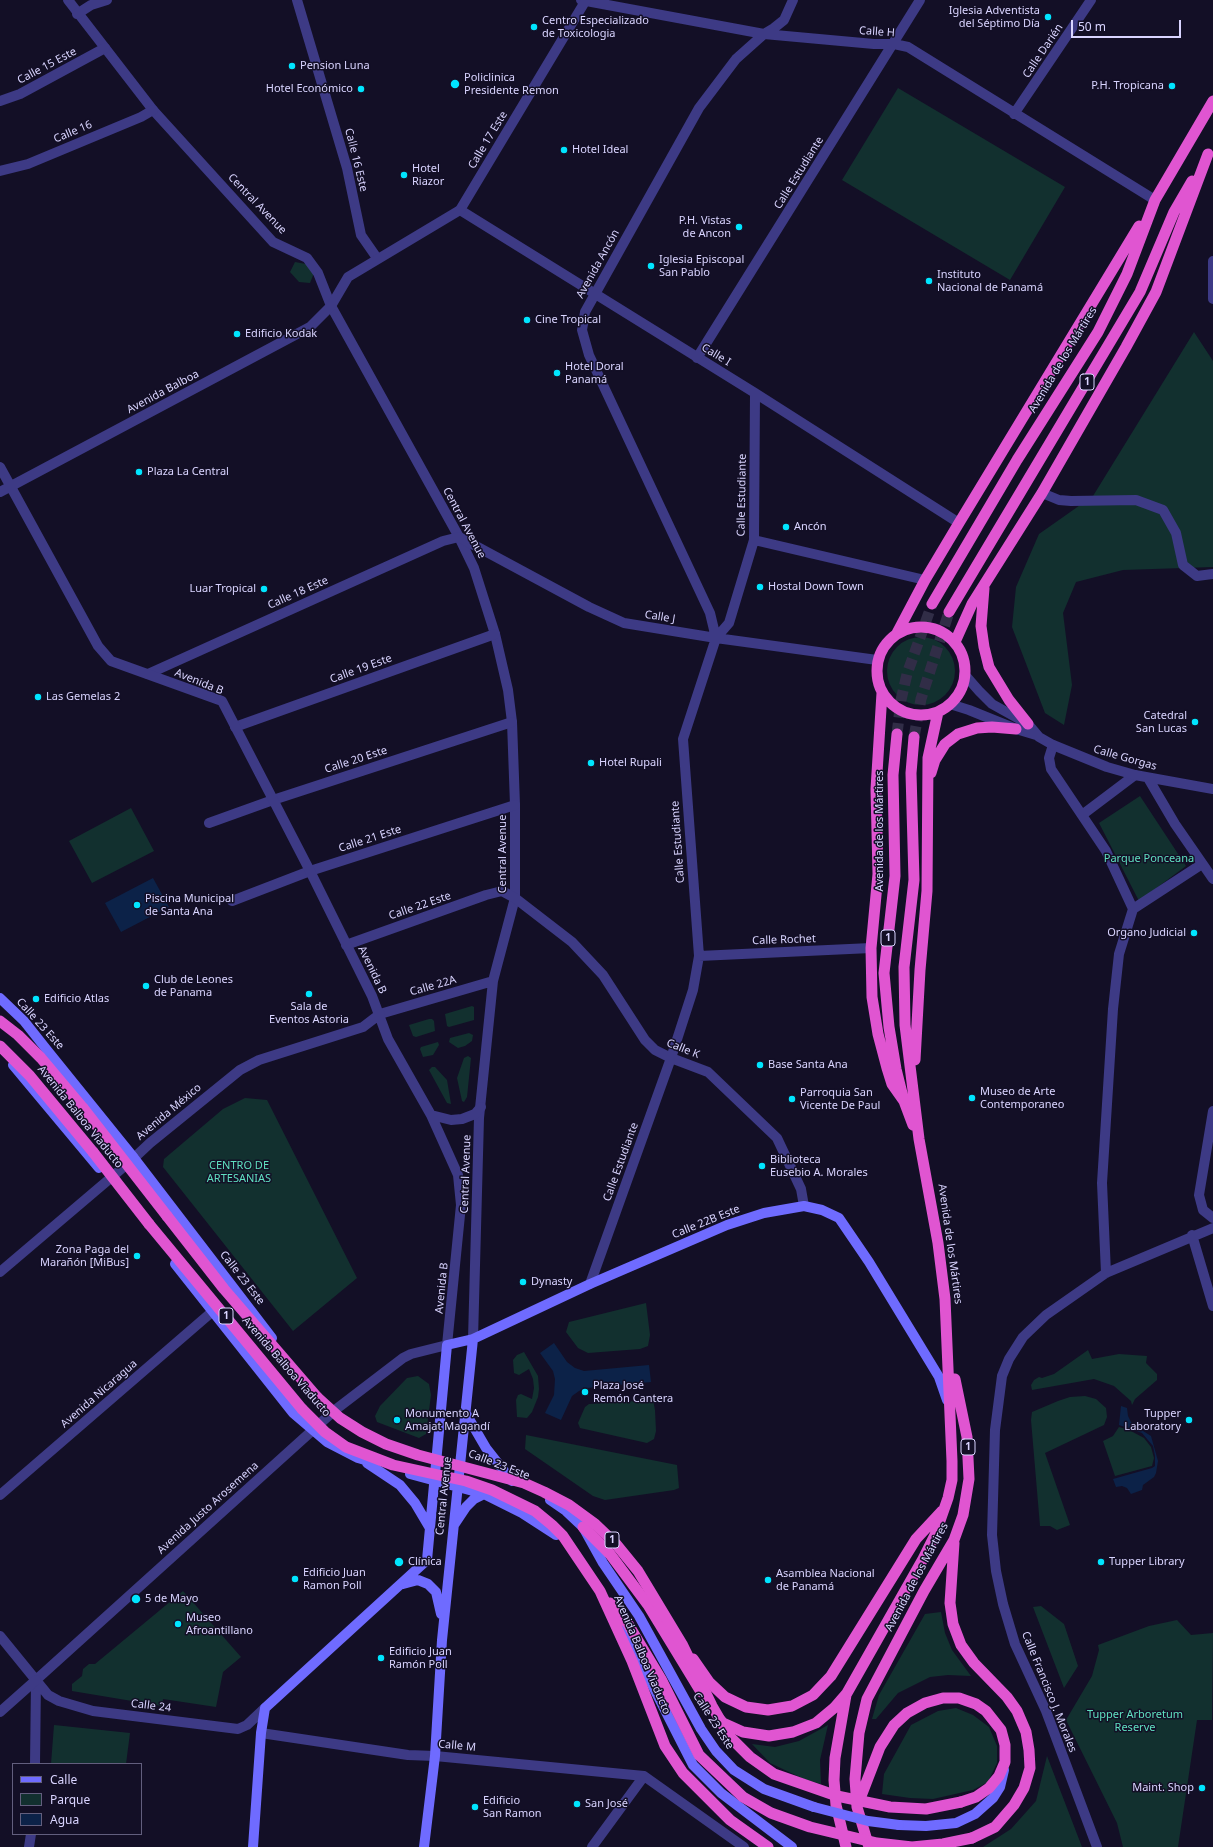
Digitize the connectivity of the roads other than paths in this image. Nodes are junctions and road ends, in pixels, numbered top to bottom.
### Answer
1 (68, 0) edge
2 (107, 0) edge
3 (297, 0) edge
4 (793, 0) edge
5 (920, 0) edge
6 (1091, 0) edge
7 (584, 1) edge
8 (77, 14) junction
9 (764, 34) junction
10 (894, 44) junction
11 (105, 48) junction
12 (1213, 100) edge
13 (0, 101) edge
14 (153, 110) junction
15 (1014, 114) junction
16 (1210, 150) edge
17 (0, 170) edge
18 (1155, 200) junction
19 (460, 210) junction
20 (377, 258) junction
21 (1213, 261) edge
22 (595, 295) junction
23 (1213, 299) edge
24 (331, 306) junction
25 (697, 358) junction
26 (755, 393) junction
27 (0, 467) edge
28 (10, 486) junction
29 (0, 492) edge
30 (1042, 493) junction
31 (959, 523) junction
32 (460, 537) junction
33 (754, 540) junction
34 (1213, 574) edge
35 (925, 580) junction
36 (985, 583) junction
37 (932, 604) tunnel mouth
38 (949, 612) tunnel mouth
39 (897, 633) junction
40 (495, 634) junction
41 (716, 638) junction
42 (955, 642) junction
43 (877, 660) junction
44 (148, 674) junction
45 (966, 675) junction
46 (882, 693) junction
47 (950, 704) junction
48 (938, 712) junction
49 (512, 722) junction
50 (1028, 724) junction
51 (235, 727) junction
52 (1016, 729) junction
53 (897, 734) tunnel mouth
54 (1036, 735) junction
55 (914, 737) tunnel mouth
56 (1053, 745) junction
57 (1135, 775) junction
58 (1148, 778) junction
59 (928, 783) junction
60 (1213, 789) edge
61 (273, 800) junction
62 (515, 806) junction
63 (1082, 815) junction
64 (209, 823) dead end
65 (1202, 864) junction
66 (310, 871) junction
67 (1213, 879) edge
68 (502, 891) joint
69 (515, 898) junction
70 (232, 901) dead end
71 (1133, 909) junction
72 (346, 945) junction
73 (870, 948) junction
74 (699, 956) junction
75 (493, 981) junction
76 (0, 998) edge
77 (380, 1014) junction
78 (0, 1021) edge
79 (1, 1051) edge
80 (671, 1058) junction
81 (913, 1091) junction
82 (904, 1100) junction
83 (480, 1107) junction
84 (1213, 1112) edge
85 (431, 1115) junction
86 (919, 1139) junction
87 (134, 1158) junction
88 (109, 1180) junction
89 (804, 1206) junction
90 (1213, 1218) edge
91 (1213, 1228) edge
92 (1192, 1235) junction
93 (0, 1272) edge
94 (1106, 1273) junction
95 (590, 1284) junction
96 (1213, 1306) edge
97 (213, 1311) junction
98 (473, 1339) junction
99 (447, 1345) junction
100 (949, 1354) junction
101 (335, 1410) junction
102 (465, 1411) junction
103 (951, 1412) junction
104 (311, 1431) junction
105 (436, 1457) junction
106 (358, 1458) junction
107 (459, 1463) junction
108 (434, 1480) junction
109 (513, 1483) junction
110 (457, 1486) junction
111 (484, 1494) junction
112 (0, 1495) edge
113 (946, 1507) junction
114 (453, 1526) junction
115 (583, 1527) junction
116 (431, 1530) junction
117 (954, 1540) junction
118 (396, 1587) junction
119 (600, 1591) junction
120 (0, 1636) edge
121 (442, 1640) junction
122 (682, 1644) junction
123 (36, 1680) junction
124 (847, 1693) junction
125 (265, 1708) junction
126 (0, 1712) edge
127 (261, 1733) junction
128 (435, 1756) junction
129 (1005, 1762) junction
130 (35, 1763) edge
131 (644, 1776) junction
132 (857, 1807) junction
133 (31, 1835) edge
134 (29, 1847) edge
135 (253, 1847) edge
136 (424, 1847) edge
137 (592, 1847) edge
138 (744, 1847) edge
139 (768, 1847) edge
140 (792, 1847) edge
141 (846, 1847) edge
142 (869, 1847) edge
143 (1097, 1847) edge

1 - 8 street, Central Avenue
2 - 8 street
3 - 20 street, Calle 16 Este
4 - 9 street, Avenida Ancón
5 - 10 street, Calle Estudiante
6 - 15 street, Calle Darién
7 - 9 street, Calle H
7 - 19 street, Calle 17 Este
8 - 11 street, Central Avenue
9 - 10 street, Calle H
9 - 22 street, Avenida Ancón
10 - 15 street, Calle H
10 - 25 street, Calle Estudiante
11 - 13 street, Calle 15 Este
11 - 14 street, Central Avenue
12 - 18 highway, Avenida de los Mártires / 1
14 - 17 street, Calle 16
14 - 24 street, Central Avenue
15 - 18 street, Calle H
16 - 30 highway
16 - 38 highway, 1
18 - 31 highway
18 - 37 highway, Avenida de los Mártires / 1
19 - 20 street, Calle 17 Este
19 - 22 street, Calle I
20 - 24 street
21 - 23 street
22 - 25 street, Calle I
22 - 41 street, Avenida Ancón
24 - 28 street, Avenida Balboa
24 - 32 street, Central Avenue
25 - 26 street, Calle I
26 - 31 street, Calle I
26 - 33 street, Calle Estudiante
27 - 28 street, Avenida B
28 - 29 street, Avenida Balboa
28 - 44 street, Avenida B
30 - 34 street
30 - 36 highway
31 - 35 highway
32 - 40 street, Central Avenue
32 - 41 street, Calle J
32 - 44 street, Calle 18 Este
33 - 35 street
33 - 41 street, Calle Estudiante
35 - 39 highway
36 - 42 highway
36 - 50 highway
39 - 42 highway
39 - 43 highway
40 - 49 street, Central Avenue
40 - 51 street, Calle 19 Este
41 - 43 street, Calle J
41 - 74 street, Calle Estudiante
42 - 45 highway
43 - 46 highway
44 - 51 street, Avenida B
45 - 47 highway
45 - 50 street, Calle Gorgas
46 - 48 highway
46 - 73 highway
47 - 48 highway
47 - 52 street, Calle Gorgas
48 - 59 highway
49 - 61 street, Calle 20 Este
49 - 62 street, Central Avenue
50 - 54 street, Calle Gorgas
51 - 61 street, Avenida B
52 - 54 street, Calle Gorgas
52 - 59 highway
53 - 82 highway, Avenida de los Mártires / 1
54 - 56 street, Calle Gorgas
55 - 81 highway, Avenida de los Mártires / 1
56 - 57 street, Calle Gorgas
56 - 63 street
57 - 58 street, Calle Gorgas
57 - 63 street
58 - 60 street, Calle Gorgas
58 - 65 street
59 - 81 highway
61 - 64 street, Calle 20 Este
61 - 66 street, Avenida B
62 - 66 street, Calle 21 Este
62 - 69 street, Central Avenue
63 - 71 street
65 - 67 street
65 - 71 street
66 - 70 street, Calle 21 Este
66 - 72 street, Avenida B
68 - 69 street, Calle K
68 - 72 street, Calle 22 Este
69 - 75 street, Central Avenue
69 - 80 street, Calle K
71 - 94 street
72 - 77 street, Avenida B
73 - 74 street, Calle Rochet
73 - 82 highway
74 - 80 street, Calle Estudiante
75 - 77 street, Calle 22A
75 - 83 street, Central Avenue
76 - 87 main road, Calle 23 Este / 1
77 - 85 street, Avenida B
77 - 87 street, Avenida México
78 - 122 highway, Avenida Balboa Viaducto / 1, bridge
79 - 88 main road, 1
79 - 119 highway, Avenida Balboa Viaducto / 1, bridge
80 - 89 street, Calle K
80 - 95 street, Calle Estudiante
81 - 86 highway, Avenida de los Mártires / 1
82 - 86 highway, Avenida de los Mártires / 1
83 - 85 street
83 - 98 street, Central Avenue
84 - 90 street
85 - 99 street, Avenida B
86 - 100 highway, Avenida de los Mártires / 1
87 - 88 street, Avenida México
87 - 101 main road, Calle 23 Este / 1
88 - 93 street, Avenida México
88 - 97 main road, 1
89 - 95 main road, Calle 22B Este
89 - 103 main road, Calle 22B Este
91 - 92 street, Calle Francisco J. Morales
92 - 94 street, Calle Francisco J. Morales
92 - 96 street
94 - 143 street, Calle Francisco J. Morales
95 - 98 main road, Calle 22B Este
97 - 104 main road, 1
97 - 112 street, Avenida Nicaragua
98 - 99 main road, Calle 22B Este
98 - 102 main road, Central Avenue
99 - 101 street, Avenida Justo Arosemena
99 - 105 main road, Avenida B
100 - 103 highway, Avenida de los Mártires / 1
100 - 117 highway, Avenida de los Mártires / 1
101 - 104 street, Avenida Justo Arosemena
101 - 105 main road, Calle 23 Este / 1
102 - 107 main road, Central Avenue
102 - 109 main road
103 - 113 highway, Avenida de los Mártires / 1
104 - 106 main road, 1
104 - 123 street, Avenida Justo Arosemena
105 - 107 main road, Calle 23 Este / 1
105 - 108 main road, Avenida B
106 - 108 main road, 1
106 - 116 main road
107 - 109 main road, Calle 23 Este / 1
107 - 110 main road, Central Avenue
108 - 110 main road, 1
108 - 116 main road, Avenida B
109 - 115 main road, Calle 23 Este / 1
110 - 111 main road, 1
110 - 114 main road, Central Avenue
111 - 114 main road
111 - 140 main road, 1
113 - 122 highway, bridge
113 - 124 highway, Avenida de los Mártires / 1
114 - 121 main road, Central Avenue
115 - 124 highway
115 - 129 main road, Calle 23 Este / 1, bridge
116 - 118 main road, Avenida B
117 - 119 highway, bridge
117 - 132 highway, Avenida de los Mártires
118 - 121 main road
118 - 125 main road, Calle 24
119 - 139 highway, Avenida Balboa Viaducto, bridge
120 - 123 street, Calle 24
121 - 128 main road, Central Avenue
122 - 129 highway, bridge
123 - 125 street, Calle 24
123 - 126 street, Avenida Justo Arosemena
123 - 130 street
124 - 141 highway
125 - 127 main road
127 - 128 street, Calle M
127 - 135 main road
128 - 131 street, Calle M
128 - 136 main road, Central Avenue
129 - 132 highway
131 - 137 street
131 - 138 street, Calle M
132 - 142 highway, Avenida de los Mártires
133 - 134 street

